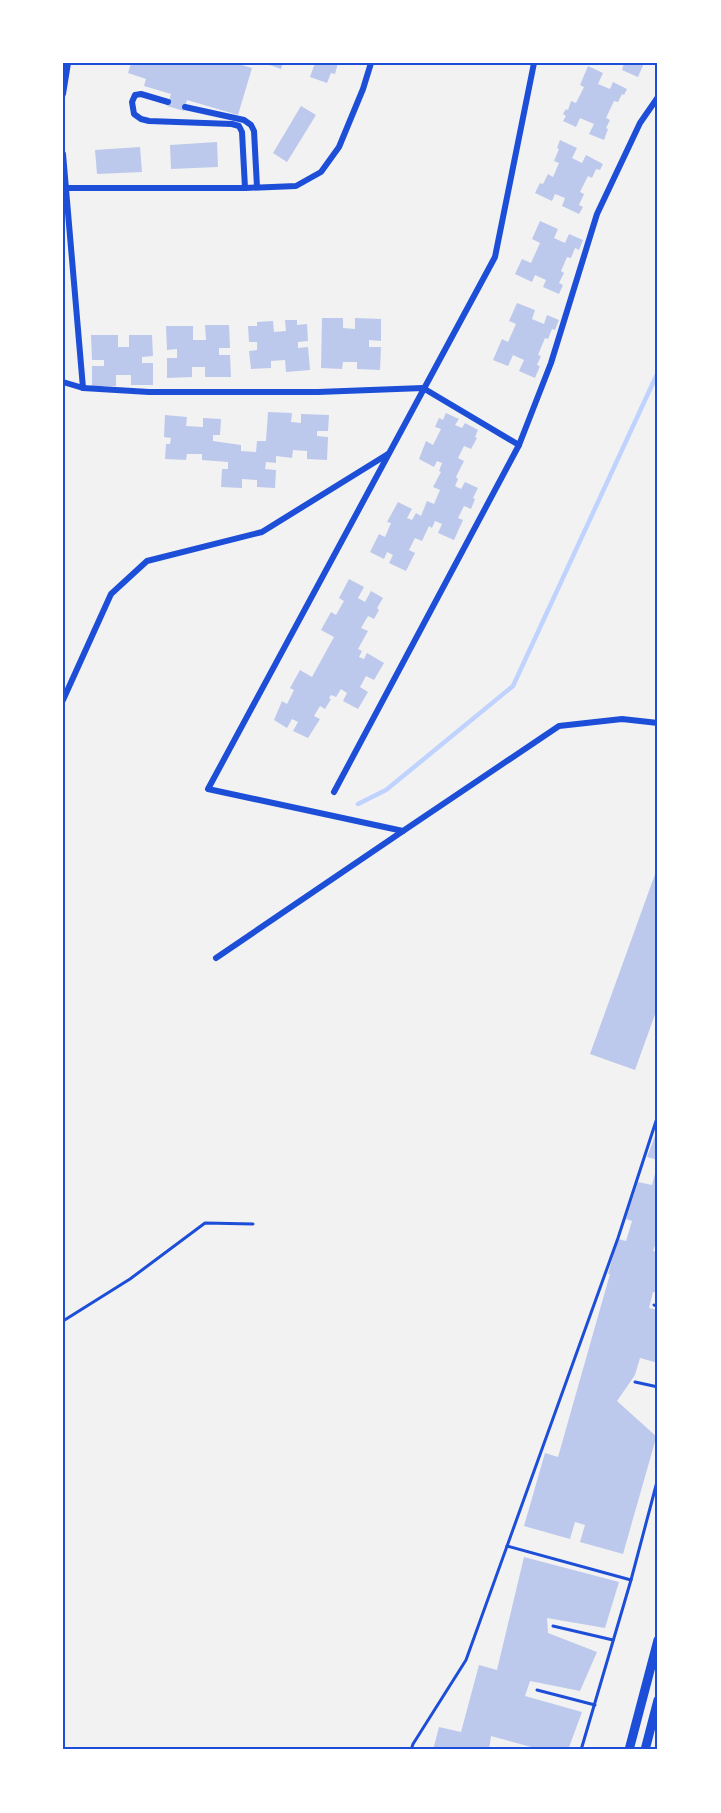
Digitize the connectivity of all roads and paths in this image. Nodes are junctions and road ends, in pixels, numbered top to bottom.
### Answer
1 (68, 63) edge
2 (371, 63) edge
3 (534, 63) edge
4 (63, 94) edge
5 (658, 97) edge
6 (168, 102) dead end
7 (185, 107) dead end
8 (63, 153) edge
9 (257, 187) junction
10 (66, 188) junction
11 (245, 188) junction
12 (63, 382) edge
13 (83, 388) junction
14 (423, 388) junction
15 (519, 445) junction
16 (390, 453) junction
17 (63, 700) edge
18 (658, 723) edge
19 (334, 792) dead end
20 (403, 831) junction
21 (216, 958) dead end
22 (658, 1115) edge
23 (253, 1224) dead end
24 (63, 1321) edge
25 (635, 1382) dead end
26 (658, 1388) edge
27 (658, 1478) edge
28 (657, 1486) edge
29 (507, 1546) junction
30 (631, 1580) junction
31 (553, 1626) dead end
32 (613, 1640) junction
33 (658, 1641) edge
34 (654, 1673) edge
35 (537, 1690) dead end
36 (658, 1700) edge
37 (595, 1706) junction
38 (411, 1750) edge
39 (581, 1750) edge
40 (629, 1750) edge
41 (645, 1750) edge

1 - 4 street
2 - 9 street
3 - 14 street
5 - 15 street
6 - 11 street
7 - 9 street
8 - 10 street
9 - 11 street
10 - 11 street
10 - 13 street
12 - 13 street
13 - 14 street
14 - 15 street
14 - 16 street
15 - 19 street
16 - 17 street
16 - 20 street
18 - 20 street
20 - 21 street
22 - 29 lane
23 - 24 lane
25 - 26 lane
27 - 28 lane
28 - 30 lane
29 - 30 lane
29 - 38 lane
30 - 32 lane
31 - 32 lane
32 - 37 lane
33 - 34 main road
34 - 40 main road
35 - 37 lane
36 - 41 main road
37 - 39 lane

